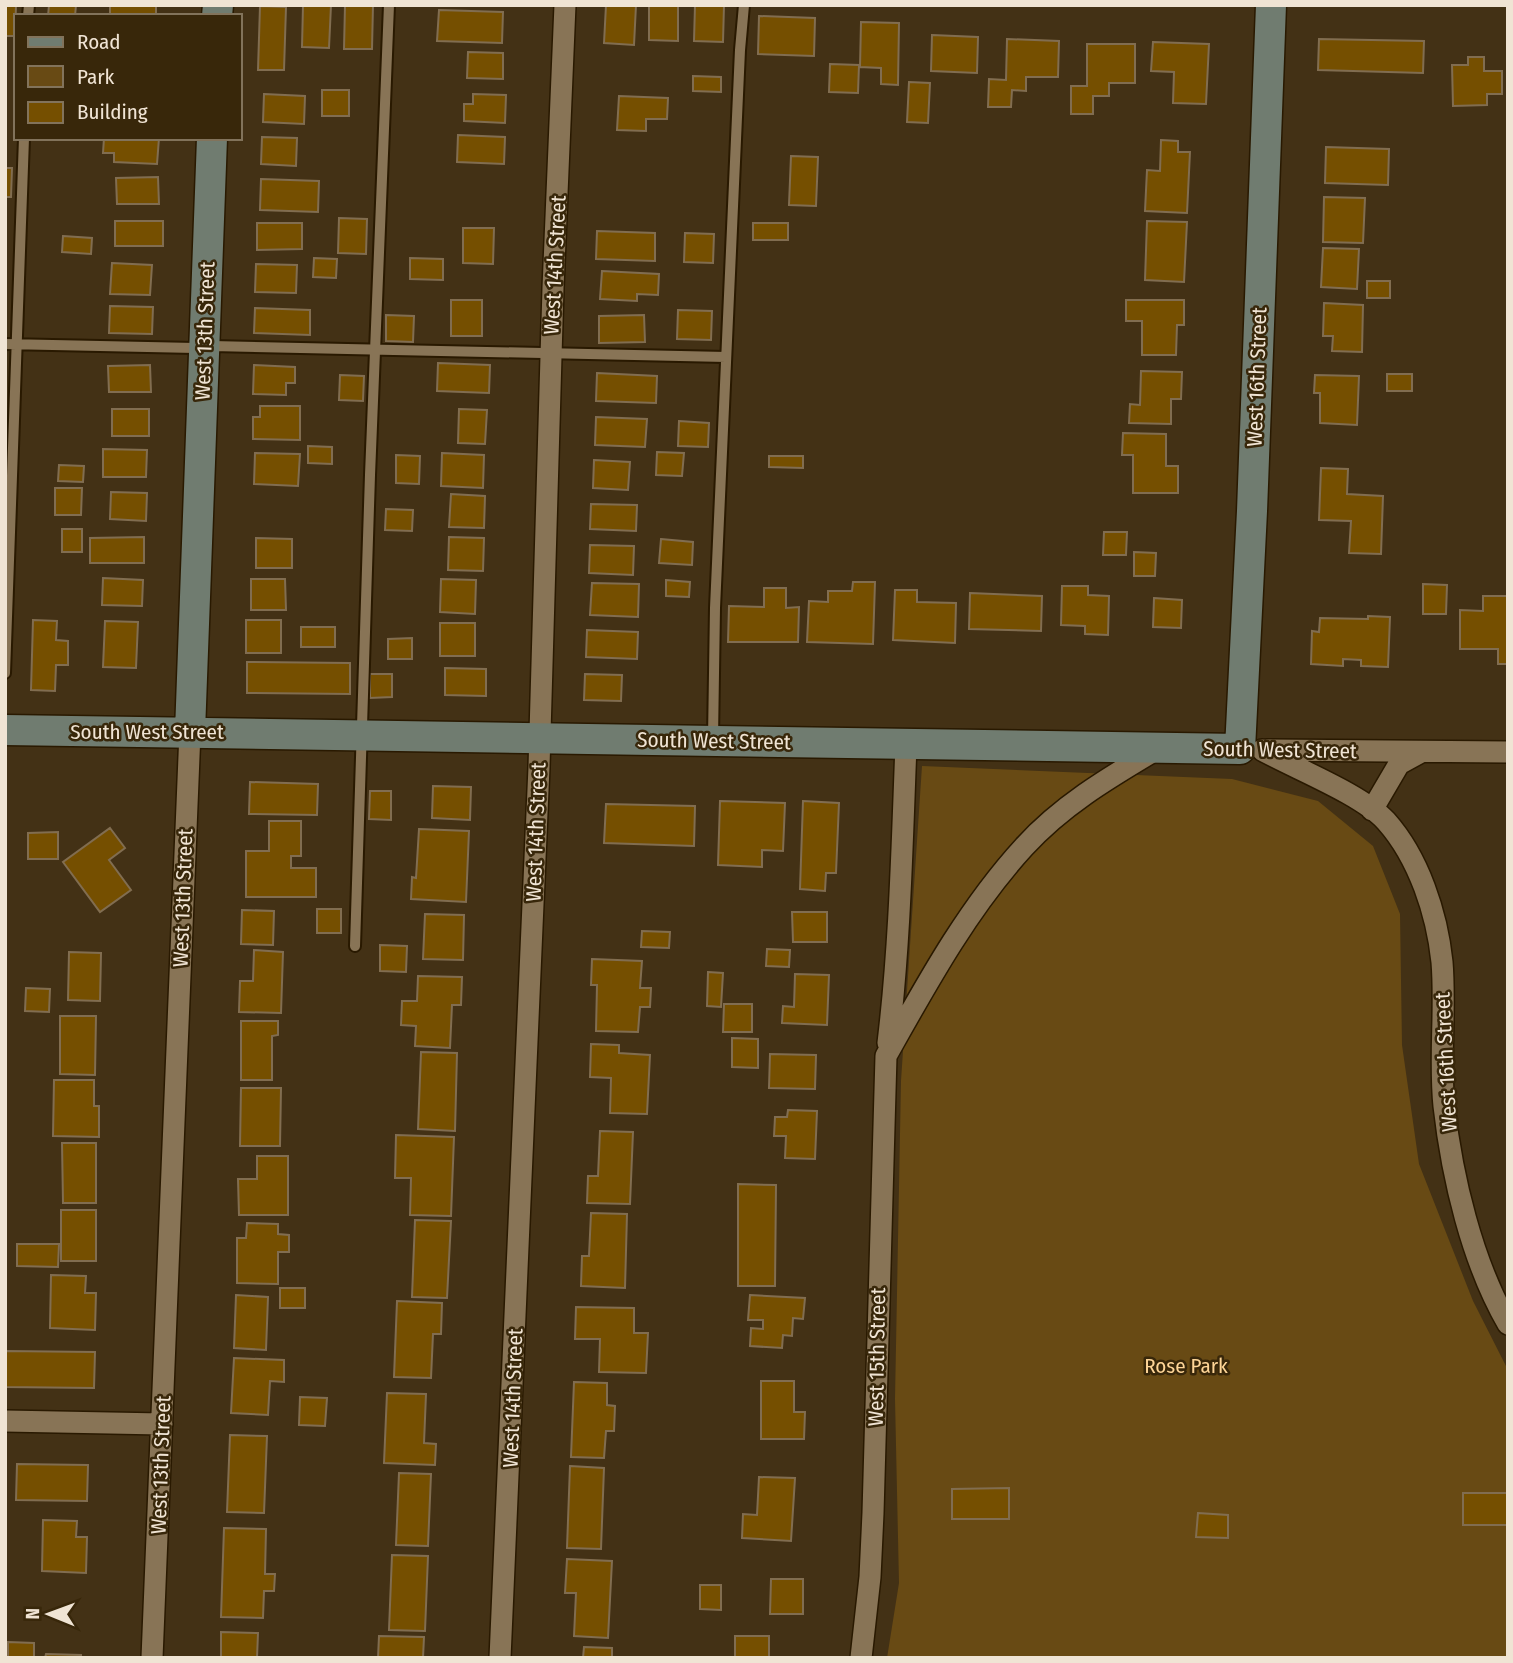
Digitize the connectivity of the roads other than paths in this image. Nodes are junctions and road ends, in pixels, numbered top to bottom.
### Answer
1 (389, 5) edge
2 (565, 5) edge
3 (744, 5) edge
4 (1271, 5) edge
5 (24, 140) edge
6 (212, 140) edge
7 (5, 344) edge
8 (17, 344) junction
9 (204, 347) junction
10 (376, 350) junction
11 (551, 352) junction
12 (726, 358) junction
13 (5, 673) edge
14 (5, 730) edge
15 (190, 732) junction
16 (362, 735) junction
17 (539, 738) junction
18 (713, 741) junction
19 (905, 745) junction
20 (1157, 749) junction
21 (1251, 750) junction
22 (1508, 752) edge
23 (1415, 755) junction
24 (1373, 810) junction
25 (355, 946) dead end
26 (886, 1056) junction
27 (1508, 1324) edge
28 (5, 1421) edge
29 (162, 1424) junction
30 (152, 1658) edge
31 (500, 1658) edge
32 (861, 1658) edge

1 - 10 lane
2 - 11 street, West 14th Street
3 - 12 lane
4 - 21 street, West 16th Street
5 - 8 lane
6 - 9 street, West 13th Street
7 - 8 lane
8 - 9 lane
8 - 13 lane
9 - 10 lane
9 - 15 street, West 13th Street
10 - 11 lane
10 - 16 lane
11 - 12 lane
11 - 17 street, West 14th Street
12 - 18 lane
14 - 15 street, South West Street
15 - 16 street, South West Street
15 - 29 street, West 13th Street
16 - 17 street, South West Street
16 - 25 lane
17 - 18 street, South West Street
17 - 31 street, West 14th Street
18 - 19 street, South West Street
19 - 20 street, South West Street
19 - 26 street, West 15th Street
20 - 21 street, South West Street
20 - 26 street, West 15th Street
21 - 23 street, South West Street
21 - 24 street, West 16th Street
22 - 23 street, South West Street
23 - 24 street
24 - 27 street, West 16th Street
26 - 32 street, West 15th Street
28 - 29 street
29 - 30 street, West 13th Street

